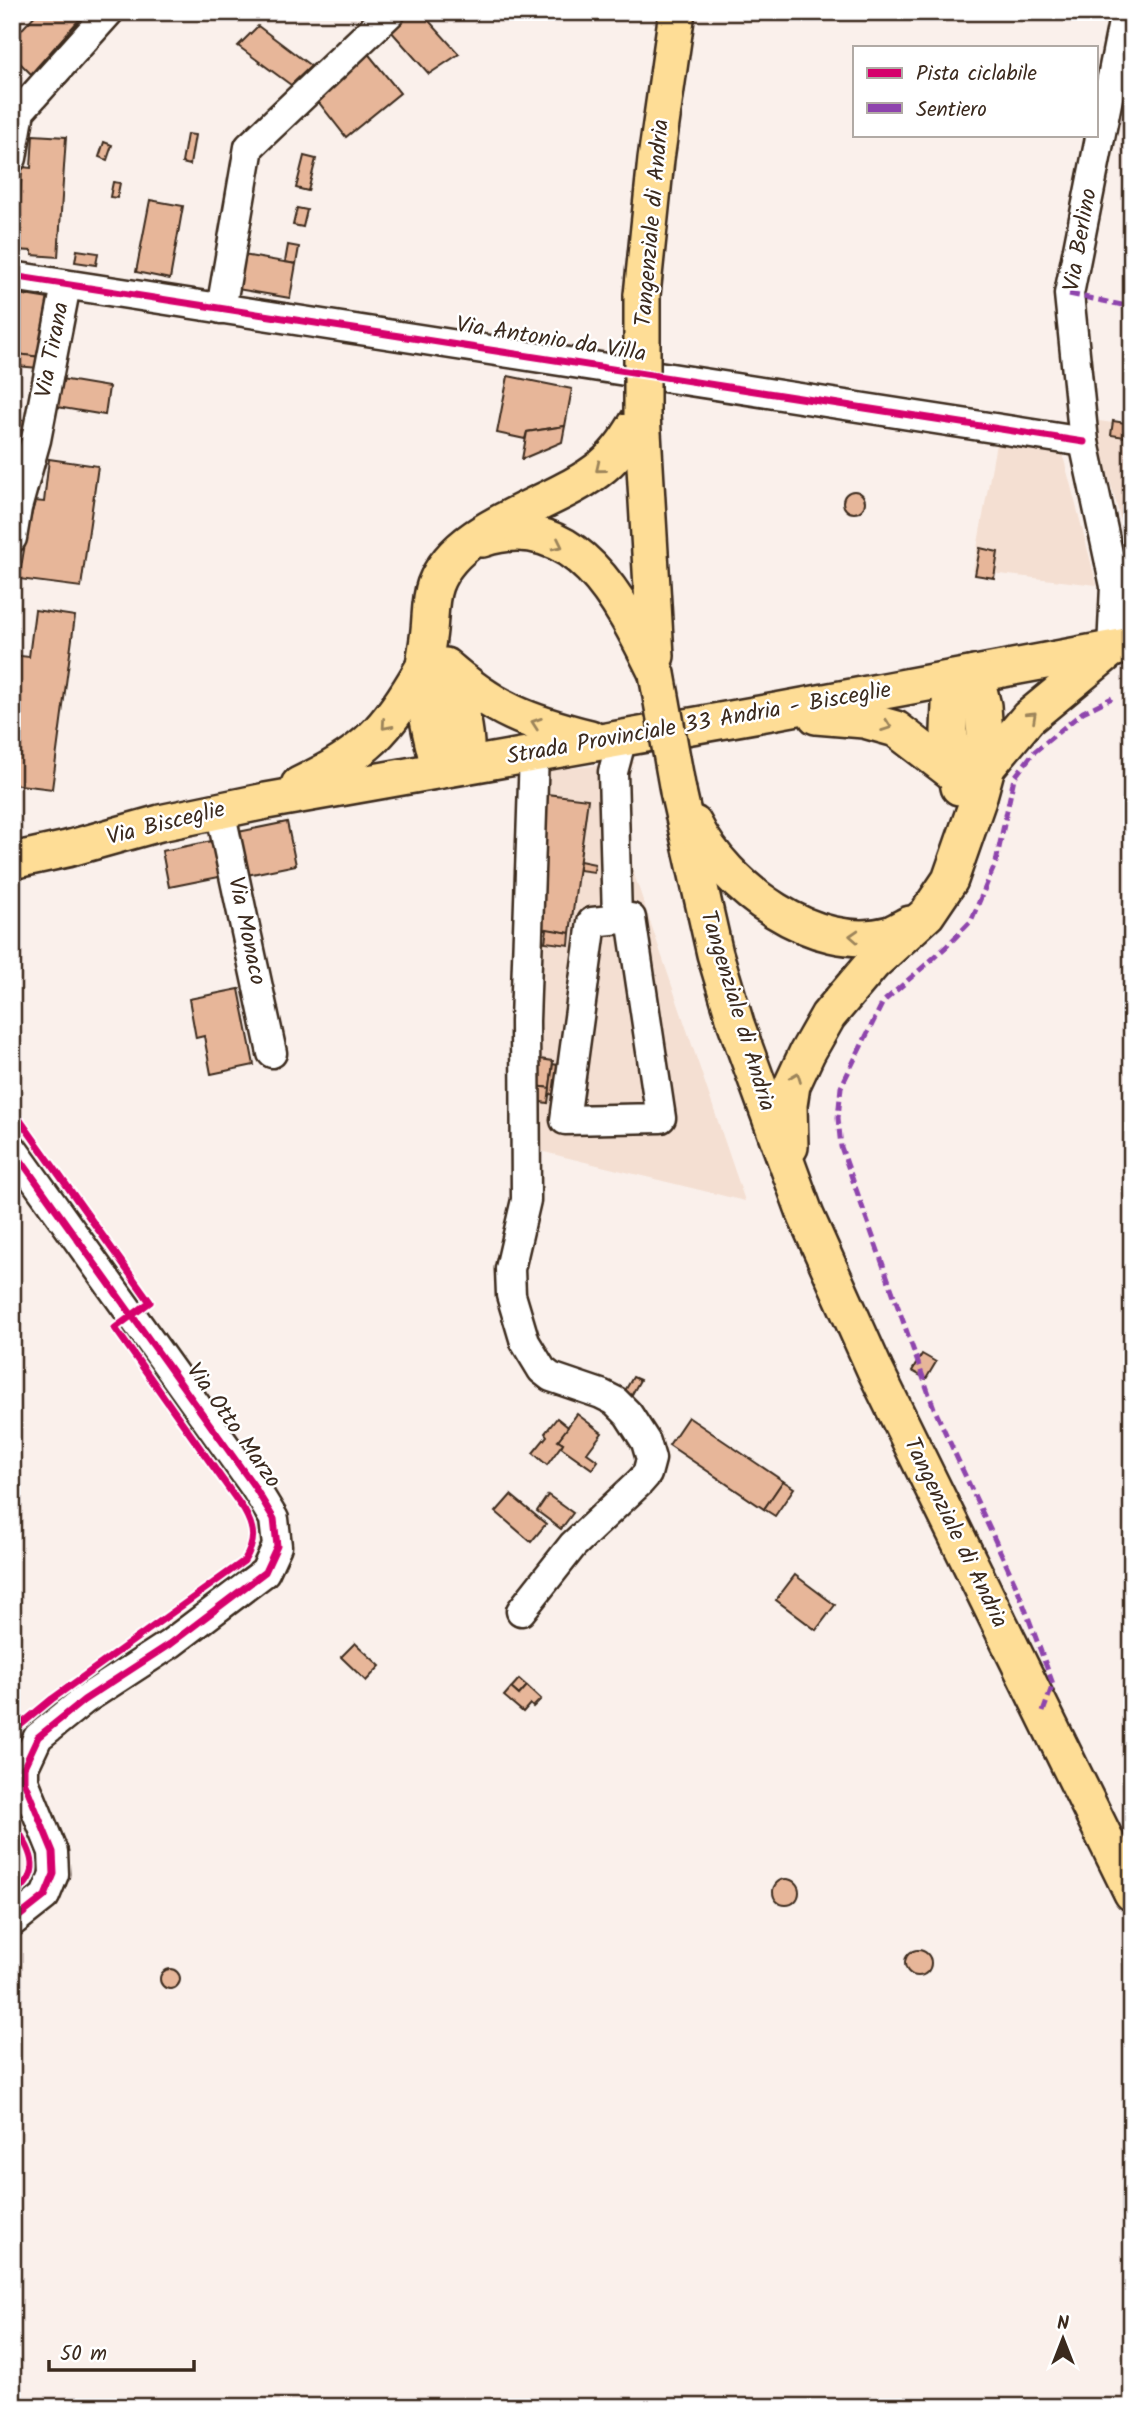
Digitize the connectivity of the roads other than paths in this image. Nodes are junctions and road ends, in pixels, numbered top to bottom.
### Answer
1 (109, 12) edge
2 (391, 12) edge
3 (677, 12) edge
4 (1125, 12) edge
5 (12, 158) edge
6 (12, 276) edge
7 (66, 285) junction
8 (221, 309) junction
9 (642, 415) junction
10 (1084, 442) junction
11 (12, 538) edge
12 (469, 543) junction
13 (1108, 551) junction
14 (1132, 582) edge
15 (1122, 647) edge
16 (432, 657) junction
17 (657, 674) junction
18 (963, 677) junction
19 (771, 712) junction
20 (612, 739) junction
21 (534, 753) junction
22 (453, 768) junction
23 (972, 771) junction
24 (678, 791) junction
25 (266, 801) junction
26 (220, 810) junction
27 (16, 864) edge
28 (617, 919) junction
29 (919, 920) junction
30 (272, 1053) dead end
31 (12, 1148) edge
32 (806, 1216) junction
33 (521, 1611) dead end
34 (1132, 1893) edge
35 (12, 1922) edge

1 - 5 street
2 - 8 street
3 - 9 main road, Tangenziale di Andria, bridge
4 - 10 street, Via Berlino
6 - 7 street, Via Antonio da Villa
7 - 8 street, Via Antonio da Villa
7 - 11 street, Via Tirana
8 - 10 street, Via Antonio da Villa
9 -> 12 main road
9 - 17 main road, Tangenziale di Andria
10 - 13 street, Via Berlino
12 - 16 main road
12 -> 17 main road
13 - 14 street, Via Berlino
13 - 15 street, Via Berlino
15 - 18 main road, Strada Provinciale 33 Andria - Bisceglie
23 -> 15 main road
20 -> 16 main road
16 - 22 main road
16 -> 25 main road
17 - 24 main road, Tangenziale di Andria, bridge
18 - 19 main road, Strada Provinciale 33 Andria - Bisceglie
18 - 23 main road
19 - 20 main road, Strada Provinciale 33 Andria - Bisceglie
19 -> 23 main road
20 - 21 main road, Strada Provinciale 33 Andria - Bisceglie
20 - 28 street
21 - 22 main road, Strada Provinciale 33 Andria - Bisceglie
21 - 33 street
22 - 25 main road, Strada Provinciale 33 Andria - Bisceglie
23 - 29 main road
29 -> 24 main road
24 - 32 main road, Tangenziale di Andria
25 - 26 main road, Via Bisceglie
26 - 27 main road, Via Bisceglie
26 - 30 street, Via Monaco
28 - 28 street
32 -> 29 main road
31 - 35 street, Via Otto Marzo
32 - 34 main road, Tangenziale di Andria

